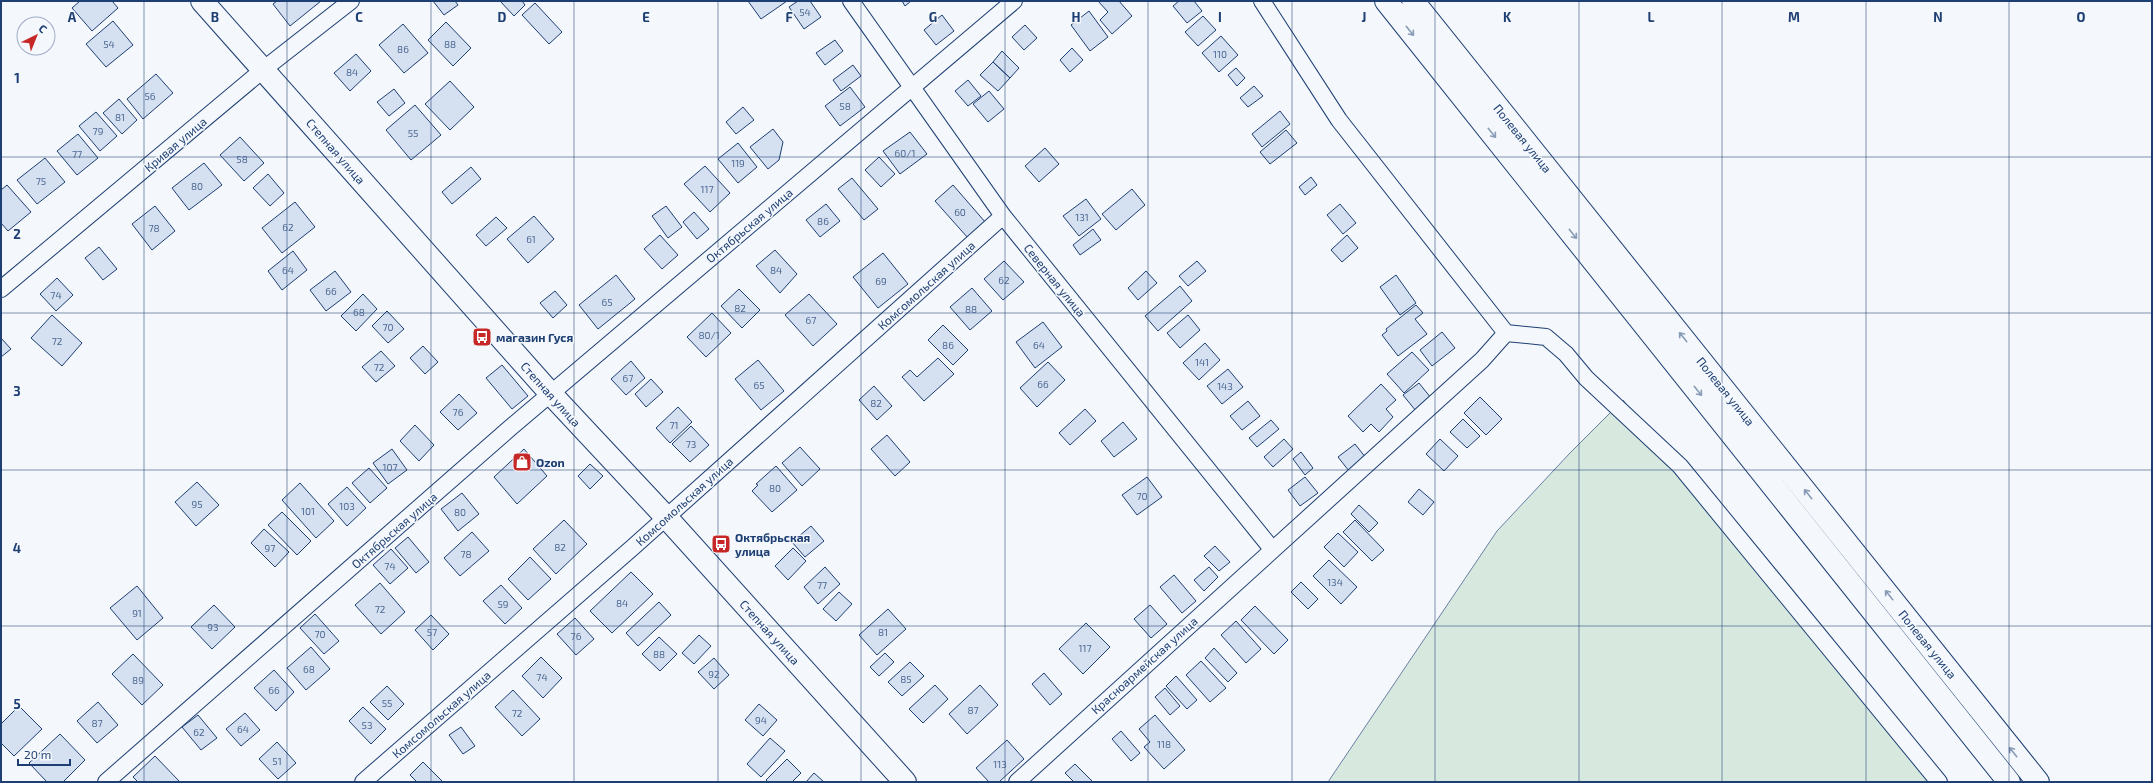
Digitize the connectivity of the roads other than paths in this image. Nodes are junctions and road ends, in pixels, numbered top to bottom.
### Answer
1 (202, 1) edge
2 (352, 1) edge
3 (851, 1) edge
4 (1014, 1) edge
5 (1262, 1) edge
6 (1386, 1) edge
7 (1413, 1) edge
8 (264, 70) junction
9 (911, 87) junction
10 (1003, 216) junction
11 (1, 289) edge
12 (1506, 333) junction
13 (551, 394) junction
14 (666, 517) junction
15 (1272, 549) junction
16 (106, 782) edge
17 (363, 782) edge
18 (905, 782) edge
19 (1017, 782) edge
20 (1939, 782) edge
21 (2009, 782) edge
22 (2038, 782) edge

1 - 8 main road, Степная улица
2 - 8 street, Кривая улица
3 - 9 street, Северная улица
4 - 9 street, Октябрьская улица
5 - 12 street
6 -> 21 main road, Полевая улица
22 -> 7 main road, Полевая улица
8 - 11 street, Кривая улица
8 - 13 main road, Степная улица
9 - 10 street, Северная улица
9 - 13 street, Октябрьская улица
10 - 14 street, Комсомольская улица
10 - 15 street, Северная улица
12 - 15 street, Красноармейская улица
12 - 20 street
13 - 14 main road, Степная улица
13 - 16 street, Октябрьская улица
14 - 17 street, Комсомольская улица
14 - 18 main road, Степная улица
15 - 19 street, Красноармейская улица

